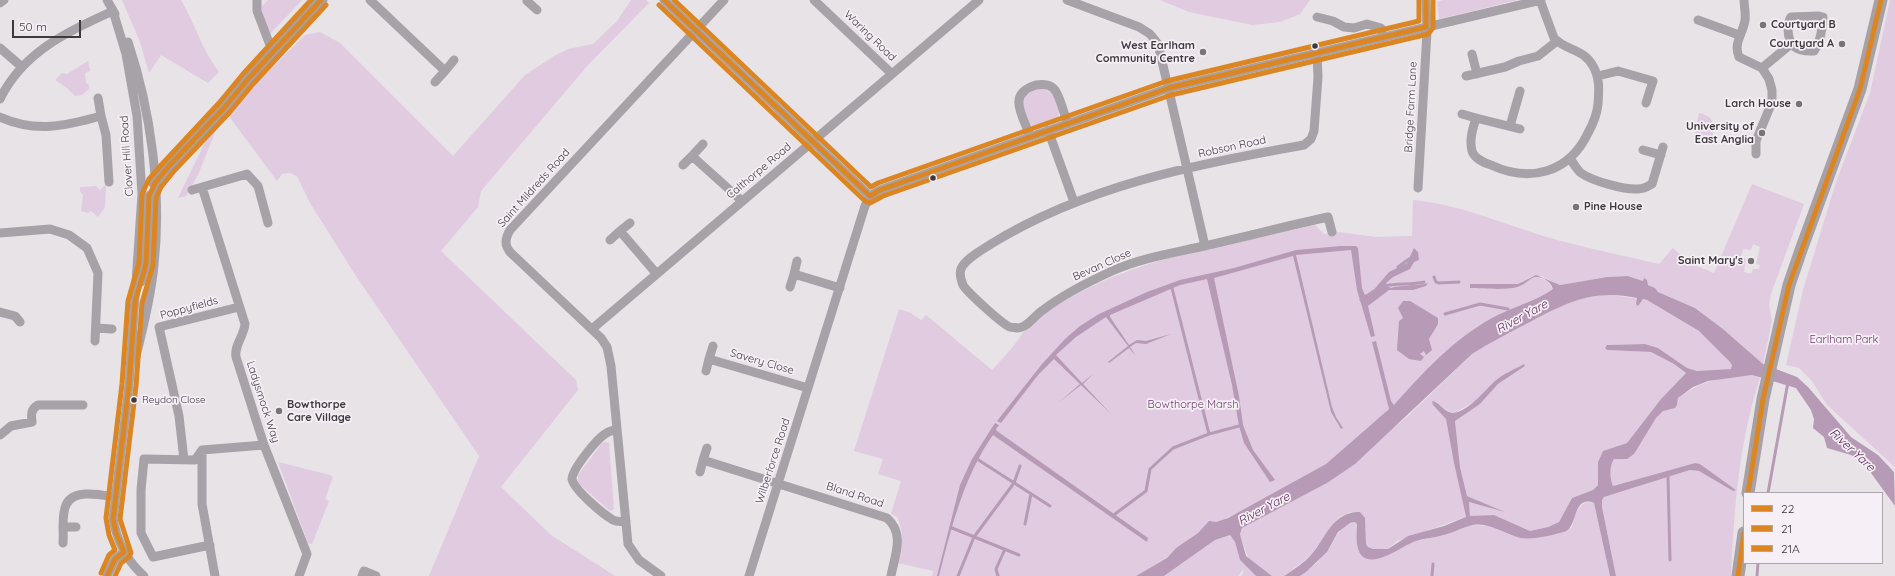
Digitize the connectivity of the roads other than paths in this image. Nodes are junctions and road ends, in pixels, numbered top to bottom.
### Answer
1 (4, 0) edge
2 (106, 0) edge
3 (257, 0) edge
4 (321, 0) edge
5 (370, 0) edge
6 (527, 0) edge
7 (664, 0) edge
8 (724, 0) edge
9 (814, 0) edge
10 (979, 0) edge
11 (1067, 0) edge
12 (1426, 0) edge
13 (1541, 0) edge
14 (1744, 0) edge
15 (1880, 0) edge
16 (0, 4) edge
17 (537, 10) dead end
18 (113, 11) junction
19 (1317, 17) dead end
20 (1698, 20) dead end
21 (1426, 27) junction
22 (696, 30) junction
23 (1739, 35) junction
24 (1383, 37) junction
25 (1557, 41) junction
26 (1791, 44) junction
27 (0, 48) edge
28 (272, 53) junction
29 (1317, 53) junction
30 (1472, 54) dead end
31 (454, 60) dead end
32 (22, 67) junction
33 (1762, 68) junction
34 (445, 71) junction
35 (891, 73) junction
36 (1477, 74) junction
37 (1466, 76) dead end
38 (1598, 76) junction
39 (435, 82) dead end
40 (1169, 88) junction
41 (1520, 91) dead end
42 (98, 98) dead end
43 (0, 99) edge
44 (1646, 102) dead end
45 (1462, 114) dead end
46 (101, 116) junction
47 (0, 117) edge
48 (1476, 118) junction
49 (1068, 124) junction
50 (1510, 126) junction
51 (1520, 129) dead end
52 (1048, 130) junction
53 (1030, 136) junction
54 (813, 141) junction
55 (703, 144) dead end
56 (1643, 150) dead end
57 (1756, 154) dead end
58 (692, 156) junction
59 (1570, 158) junction
60 (683, 165) dead end
61 (1187, 168) junction
62 (109, 182) dead end
63 (155, 183) junction
64 (202, 187) junction
65 (1418, 188) dead end
66 (192, 190) dead end
67 (870, 196) junction
68 (742, 201) junction
69 (1074, 202) junction
70 (268, 222) dead end
71 (630, 223) dead end
72 (620, 231) junction
73 (1332, 232) dead end
74 (0, 233) edge
75 (610, 240) dead end
76 (1205, 246) junction
77 (797, 261) dead end
78 (656, 273) junction
79 (794, 274) junction
80 (790, 287) dead end
81 (840, 288) junction
82 (135, 302) junction
83 (239, 307) junction
84 (0, 312) edge
85 (20, 322) dead end
86 (96, 328) junction
87 (112, 329) dead end
88 (592, 329) junction
89 (1020, 329) joint
90 (95, 341) dead end
91 (713, 346) dead end
92 (709, 359) junction
93 (706, 371) dead end
94 (129, 385) junction
95 (808, 388) junction
96 (79, 402) dead end
97 (618, 430) junction
98 (0, 435) edge
99 (264, 445) junction
100 (707, 448) dead end
101 (202, 450) junction
102 (184, 460) junction
103 (703, 460) junction
104 (700, 472) dead end
105 (778, 483) junction
106 (1748, 492) edge
107 (115, 497) junction
108 (626, 521) junction
109 (64, 527) junction
110 (76, 527) dead end
111 (63, 543) dead end
112 (210, 545) junction
113 (1743, 548) edge
114 (124, 552) junction
115 (1745, 564) edge
116 (107, 576) edge
117 (144, 576) edge
118 (215, 576) edge
119 (299, 576) edge
120 (362, 576) edge
121 (376, 576) edge
122 (661, 576) edge
123 (749, 576) edge
124 (891, 576) edge
125 (1738, 576) edge
126 (1744, 576) edge

1 - 16 street
2 - 18 street, Clover Hill Road
3 - 28 street
4 - 28 main road
5 - 34 street
6 - 17 street
7 - 22 street
8 - 22 street, Saint Mildreds Road
9 - 35 street, Waring Road
10 - 35 street, Calthorpe Road
11 - 40 street
12 - 21 street, Bridge Farm Lane
13 - 21 street
13 - 25 street
14 - 23 street
15 - 106 main road
18 - 32 street
18 - 63 street, Clover Hill Road
18 - 82 street, Clover Hill Road
19 - 24 street
20 - 23 street
21 - 24 street
21 - 65 street, Bridge Farm Lane
22 - 54 street
22 - 88 street, Saint Mildreds Road
23 - 33 street
24 - 29 street
25 - 36 street
25 - 38 street
26 - 26 street
26 - 33 street
27 - 32 street
28 - 63 main road
29 - 40 street
29 - 61 street, Robson Road
30 - 36 street
31 - 34 street
32 - 43 street
33 - 57 street
34 - 39 street
35 - 54 street, Calthorpe Road
36 - 37 street
38 - 44 street
38 - 59 street
40 - 49 street
40 - 61 street
41 - 50 street
42 - 46 street
45 - 48 street
46 - 47 street
46 - 62 street
48 - 50 street
48 - 59 street
49 - 52 street
49 - 53 street
50 - 51 street
52 - 53 street
52 - 69 street
53 - 67 street
54 - 67 street
54 - 68 street, Calthorpe Road
55 - 58 street
56 - 59 street
58 - 60 street
58 - 68 street
61 - 69 street, Robson Road
61 - 76 street
63 - 82 street, Clover Hill Road
63 - 94 street, Clover Hill Road
64 - 66 street
64 - 70 street
64 - 83 street, Ladysmock Way
67 - 81 street, Wilberforce Road
68 - 78 street, Calthorpe Road
69 - 89 street, Robson Road
71 - 72 street
72 - 75 street
72 - 78 street
73 - 76 street, Bevan Close
74 - 86 street
76 - 89 street, Bevan Close
77 - 79 street
78 - 88 street, Calthorpe Road
79 - 80 street
79 - 81 street
81 - 95 street, Wilberforce Road
82 - 94 street, Clover Hill Road
83 - 99 street, Ladysmock Way
83 - 102 street, Poppyfields
84 - 85 street
86 - 87 street
86 - 90 street
88 - 97 street, Saint Mildreds Road
91 - 92 street
92 - 93 street
92 - 95 street, Savery Close
94 - 107 street, Clover Hill Road
95 - 105 street, Wilberforce Road
96 - 98 street
97 - 108 street, Saint Mildreds Road
97 - 108 street
99 - 101 street
99 - 119 street, Ladysmock Way
100 - 103 street
101 - 102 street
101 - 112 street
102 - 112 street
103 - 104 street
103 - 105 street, Bland Road
105 - 123 street, Wilberforce Road
105 - 124 street, Bland Road
107 - 109 street
107 - 114 street, Clover Hill Road
108 - 122 street, Saint Mildreds Road
109 - 110 street
109 - 111 street
112 - 118 street
113 - 125 main road
114 - 116 street
114 - 117 street, Clover Hill Road
115 - 126 main road
120 - 121 street

